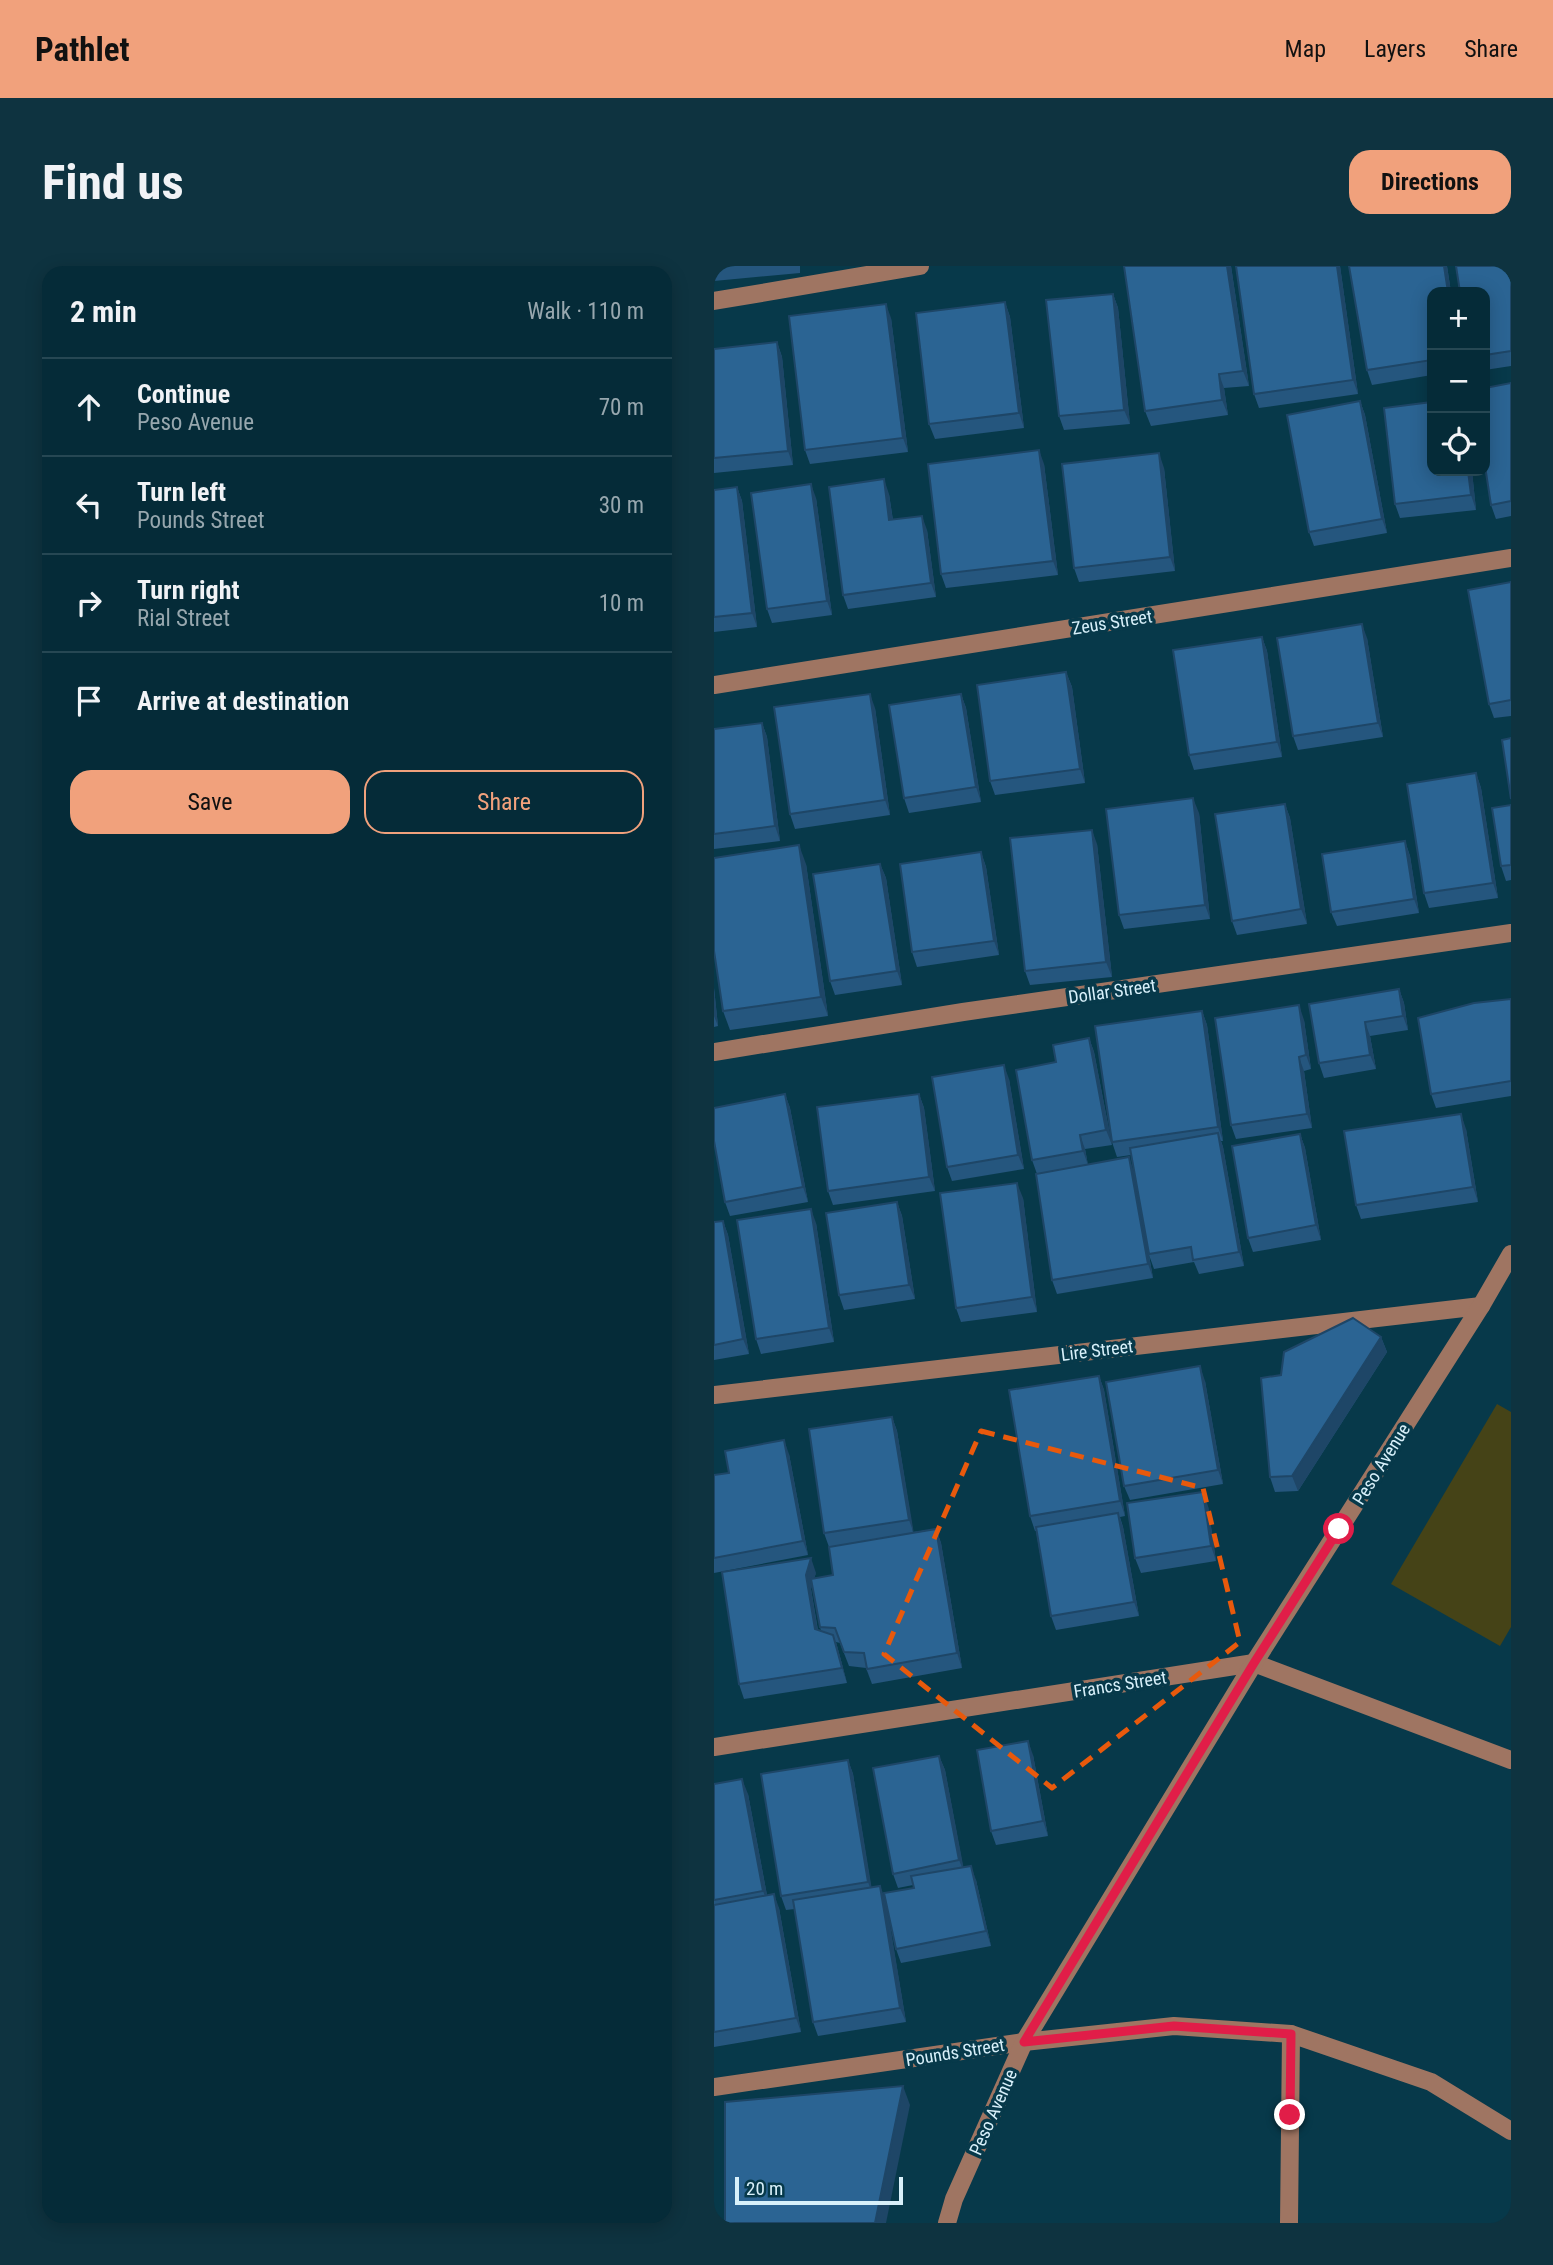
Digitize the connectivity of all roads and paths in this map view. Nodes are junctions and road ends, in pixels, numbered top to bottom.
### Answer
1 (920, 266) edge
2 (714, 301) edge
3 (1511, 558) edge
4 (714, 685) edge
5 (1511, 933) edge
6 (714, 1052) edge
7 (1511, 1254) edge
8 (1481, 1306) junction
9 (714, 1395) edge
10 (1254, 1663) junction
11 (714, 1747) edge
12 (1511, 1760) edge
13 (1291, 2034) junction
14 (1024, 2042) junction
15 (714, 2087) edge
16 (1511, 2131) edge
17 (947, 2223) edge
18 (1289, 2223) edge

1 - 2 street
3 - 4 street, Zeus Street
5 - 6 street, Dollar Street
7 - 8 street, Peso Avenue
8 - 9 street, Lire Street
8 - 10 street, Peso Avenue
10 - 11 street, Francs Street
10 - 12 street, Francs Street
10 - 14 street, Peso Avenue
13 - 14 street, Pounds Street
13 - 16 street, Pounds Street
13 - 18 street
14 - 15 street, Pounds Street
14 - 17 street, Peso Avenue

